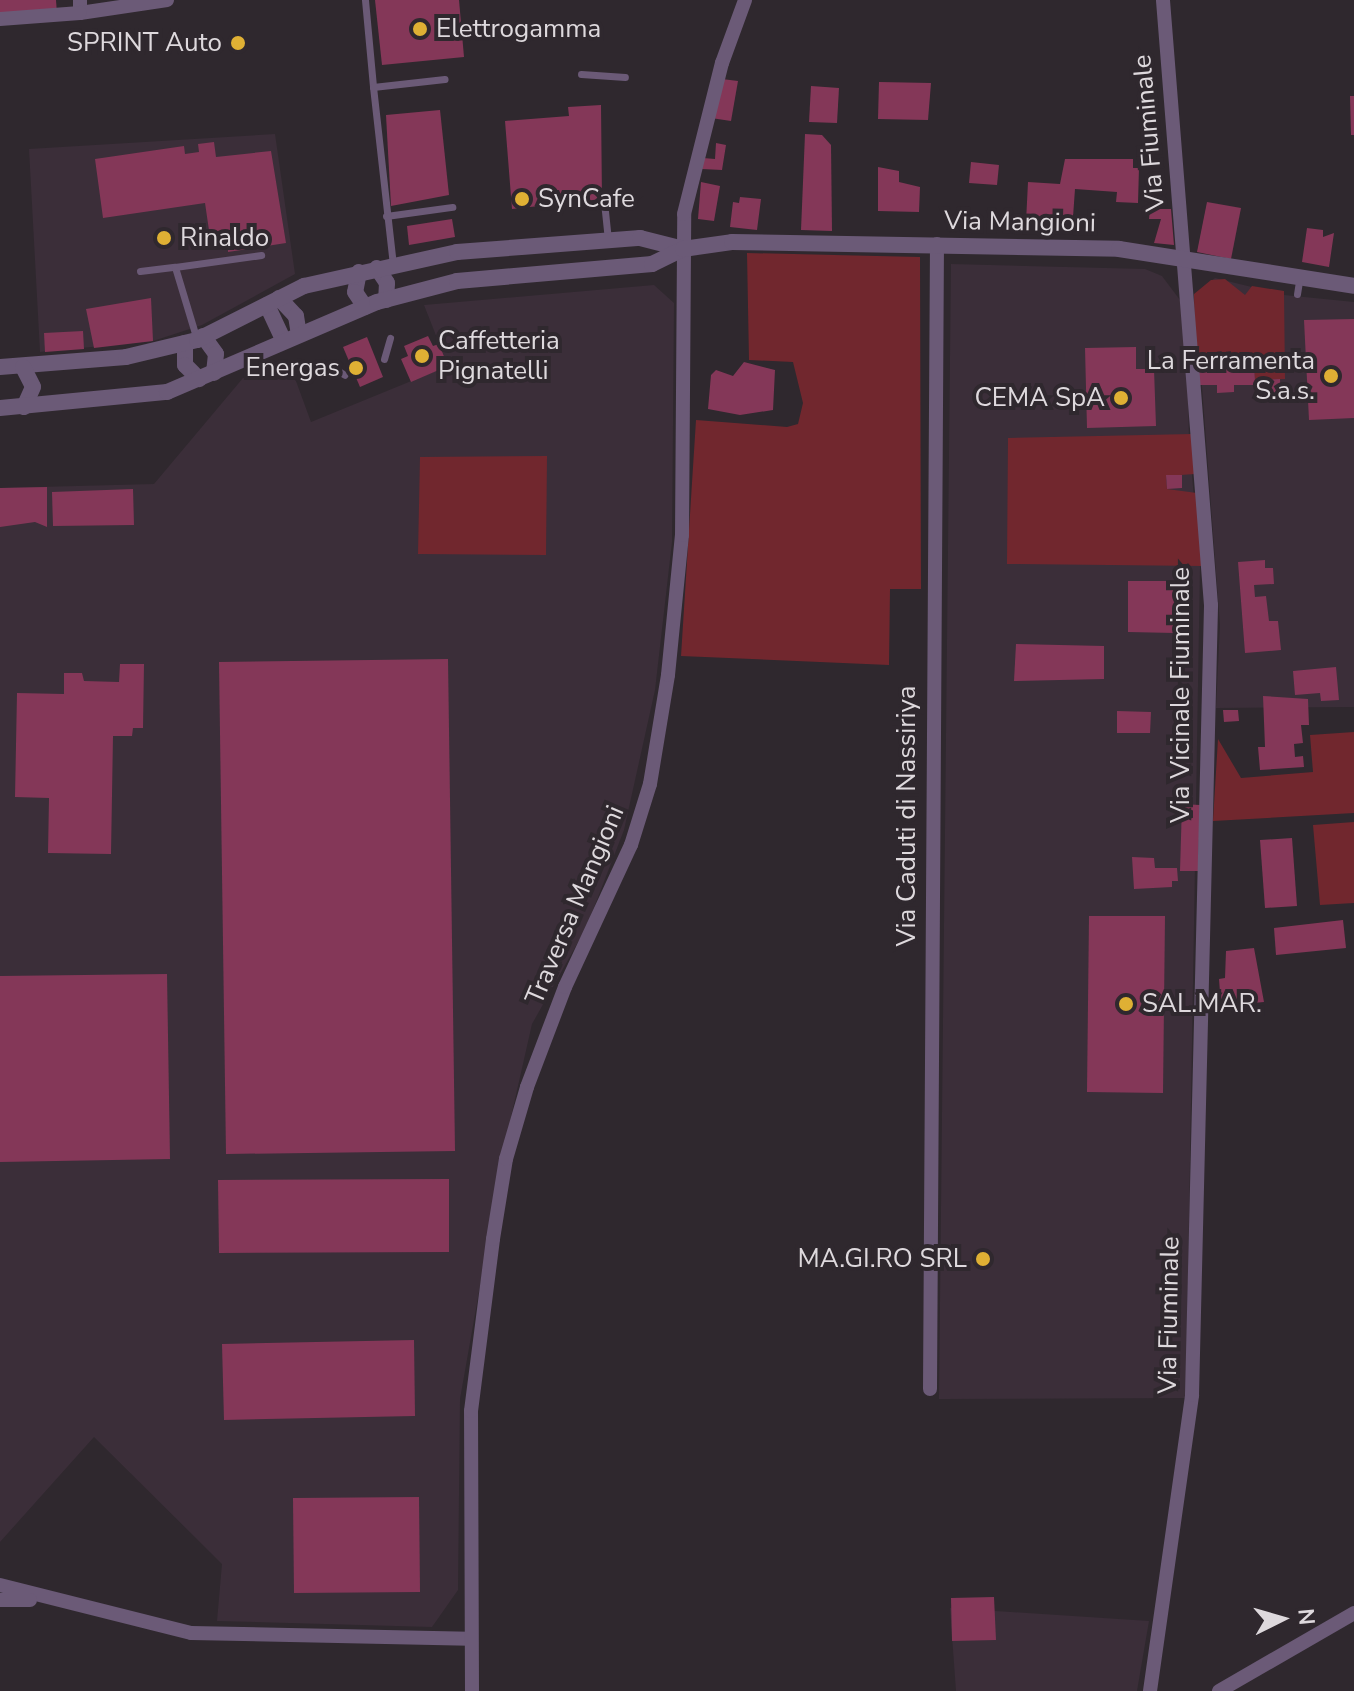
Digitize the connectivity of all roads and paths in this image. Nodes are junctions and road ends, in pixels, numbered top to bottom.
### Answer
1 (167, 0) edge
2 (365, 0) edge
3 (745, 0) edge
4 (1163, 0) edge
5 (80, 6) edge
6 (0, 19) edge
7 (581, 74) dead end
8 (625, 77) dead end
9 (445, 79) dead end
10 (373, 87) junction
11 (626, 200) dead end
12 (452, 207) dead end
13 (386, 216) junction
14 (602, 241) junction
15 (937, 244) junction
16 (504, 248) junction
17 (683, 249) junction
18 (261, 255) dead end
19 (1184, 262) junction
20 (175, 267) junction
21 (385, 267) junction
22 (140, 271) dead end
23 (604, 271) junction
24 (359, 272) junction
25 (506, 278) junction
26 (1354, 286) edge
27 (386, 300) junction
28 (273, 302) junction
29 (365, 307) junction
30 (292, 338) junction
31 (390, 338) dead end
32 (195, 340) junction
33 (384, 359) dead end
34 (330, 366) dead end
35 (0, 367) edge
36 (23, 367) junction
37 (345, 375) dead end
38 (207, 376) junction
39 (24, 407) junction
40 (0, 408) edge
41 (1200, 937) joint
42 (930, 1389) dead end
43 (0, 1585) edge
44 (0, 1600) edge
45 (47, 1600) junction
46 (1354, 1613) edge
47 (469, 1639) junction
48 (472, 1691) edge
49 (1150, 1691) edge
50 (1219, 1691) edge

1 - 5 street
2 - 10 lane
3 - 17 street, Traversa Mangioni
4 - 19 street, Via Fiuminale
5 - 6 street
7 - 8 lane
9 - 10 lane
10 - 13 lane
11 - 14 lane
12 - 13 lane
13 - 21 lane
14 - 16 street, Via Mangioni
14 - 17 street, Via Mangioni
14 - 23 street
15 - 17 street, Via Mangioni
15 - 19 street, Via Mangioni
15 - 42 street, Via Caduti di Nassiriya
16 - 21 street, Via Mangioni
16 - 25 street
17 - 23 street, Via Mangioni
17 - 47 street, Traversa Mangioni
18 - 20 lane
19 - 26 street, Via Mangioni
19 - 41 street, Via Vicinale Fiuminale
20 - 22 lane
20 - 32 lane
21 - 24 street, Via Mangioni
21 - 27 street
23 - 25 street, Via Mangioni
24 - 28 street, Via Mangioni
24 - 29 street
25 - 27 street, Via Mangioni
27 - 29 street, Via Mangioni
28 - 30 street
28 - 30 street
28 - 32 street, Via Mangioni
29 - 30 street, Via Mangioni
30 - 38 street, Via Mangioni
31 - 33 lane
32 - 36 street, Via Mangioni
32 - 38 street
32 - 38 street
34 - 37 lane
35 - 36 street, Via Mangioni
36 - 39 street
38 - 39 street, Via Mangioni
39 - 40 street, Via Mangioni
41 - 49 street, Via Fiuminale
43 - 45 street
44 - 45 street
45 - 47 street
46 - 50 street
47 - 48 street, Traversa Mangioni

